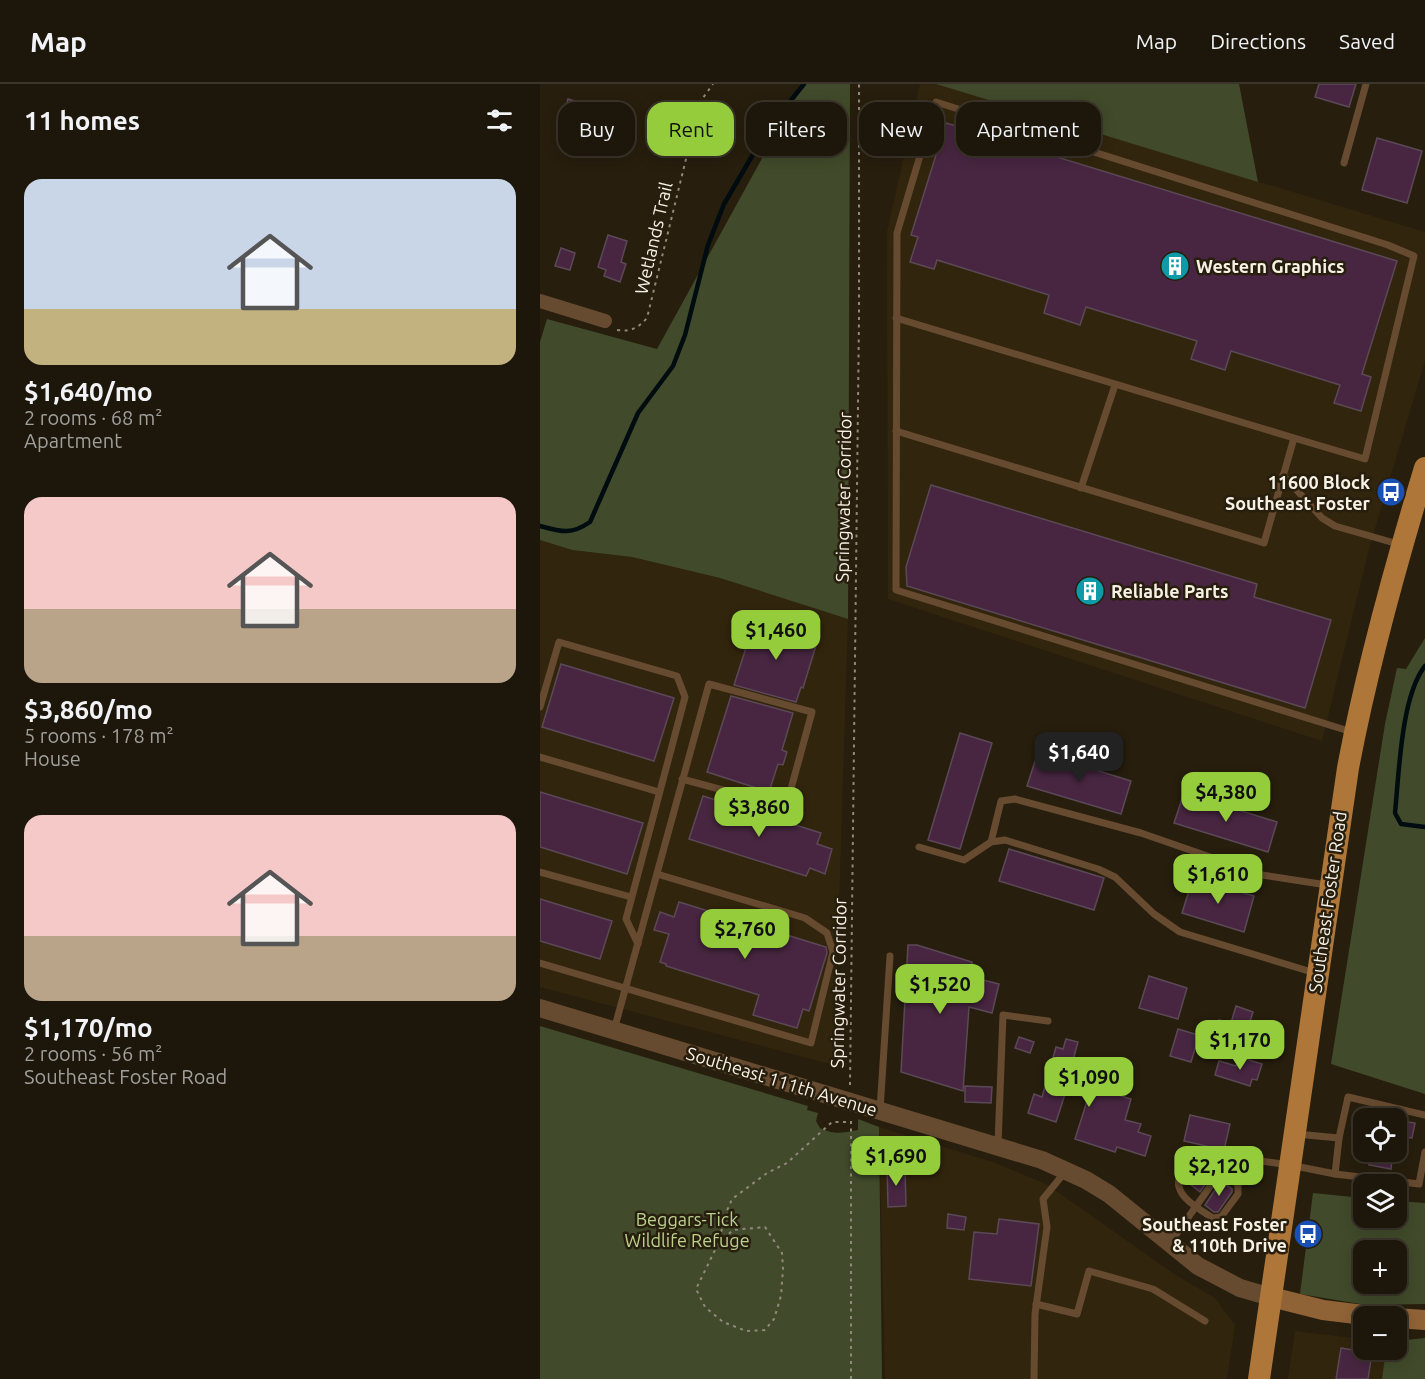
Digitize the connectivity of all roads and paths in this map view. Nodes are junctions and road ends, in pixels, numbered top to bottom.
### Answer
1 (712, 84) edge
2 (859, 84) edge
3 (1366, 84) edge
4 (1344, 163) dead end
5 (540, 301) edge
6 (896, 318) junction
7 (605, 321) joint
8 (1115, 385) junction
9 (896, 431) junction
10 (1294, 438) junction
11 (1283, 475) junction
12 (1423, 482) edge
13 (1081, 488) junction
14 (1402, 546) junction
15 (540, 707) edge
16 (1354, 733) junction
17 (540, 757) edge
18 (682, 779) junction
19 (659, 792) junction
20 (991, 842) junction
21 (919, 847) dead end
22 (540, 872) edge
23 (657, 874) junction
24 (1330, 885) junction
25 (631, 897) junction
26 (638, 944) junction
27 (890, 956) dead end
28 (540, 963) edge
29 (1317, 974) junction
30 (626, 989) junction
31 (540, 1008) edge
32 (1048, 1021) dead end
33 (614, 1030) junction
34 (851, 1090) dead end
35 (880, 1110) junction
36 (851, 1113) dead end
37 (1425, 1115) edge
38 (851, 1122) junction
39 (1294, 1134) junction
40 (1339, 1138) junction
41 (998, 1145) junction
42 (1425, 1152) edge
43 (1290, 1165) junction
44 (1224, 1166) junction
45 (1066, 1170) junction
46 (1335, 1174) junction
47 (1196, 1206) junction
48 (718, 1244) junction
49 (1169, 1244) junction
50 (1271, 1297) junction
51 (1036, 1304) junction
52 (1353, 1314) edge
53 (1407, 1319) edge
54 (1425, 1320) edge
55 (1205, 1321) dead end
56 (851, 1379) edge
57 (1034, 1379) edge
58 (1259, 1379) edge

1 - 7 path, Wetlands Trail
2 - 34 path, Springwater Corridor
3 - 4 lane
5 - 7 street
6 - 8 lane
6 - 9 lane
6 - 10 lane
8 - 10 lane
8 - 13 lane
9 - 13 lane
9 - 16 lane
10 - 11 lane
11 - 13 lane
11 - 14 lane
12 - 14 main road, Southeast Foster Road
14 - 16 main road, Southeast Foster Road
15 - 19 lane
16 - 24 main road, Southeast Foster Road
17 - 19 lane
18 - 18 lane
18 - 23 lane
19 - 25 lane
20 - 21 lane
20 - 24 lane
20 - 29 lane
22 - 25 lane
23 - 26 lane
23 - 30 lane
24 - 29 main road, Southeast Foster Road
25 - 26 lane
26 - 30 lane
27 - 35 lane
28 - 30 lane
29 - 39 main road, Southeast Foster Road
30 - 33 lane
31 - 33 street, Southeast 111th Avenue
32 - 41 lane
33 - 35 street, Southeast 111th Avenue
35 - 41 street, Southeast 111th Avenue
36 - 38 path
37 - 40 lane
38 - 48 path
38 - 56 path
39 - 40 lane
39 - 43 main road, Southeast Foster Road
40 - 46 lane
41 - 45 street, Southeast 111th Avenue
42 - 46 lane
43 - 44 lane
43 - 46 lane
43 - 50 main road, Southeast Foster Road
44 - 47 lane
44 - 47 lane
44 - 47 lane
45 - 49 street, Southeast 111th Avenue
45 - 51 lane
47 - 49 lane
48 - 48 path
49 - 50 street, Southeast 111th Avenue
50 - 52 main road
50 - 58 main road, Southeast Foster Road
51 - 55 lane
51 - 57 lane
53 - 54 main road

